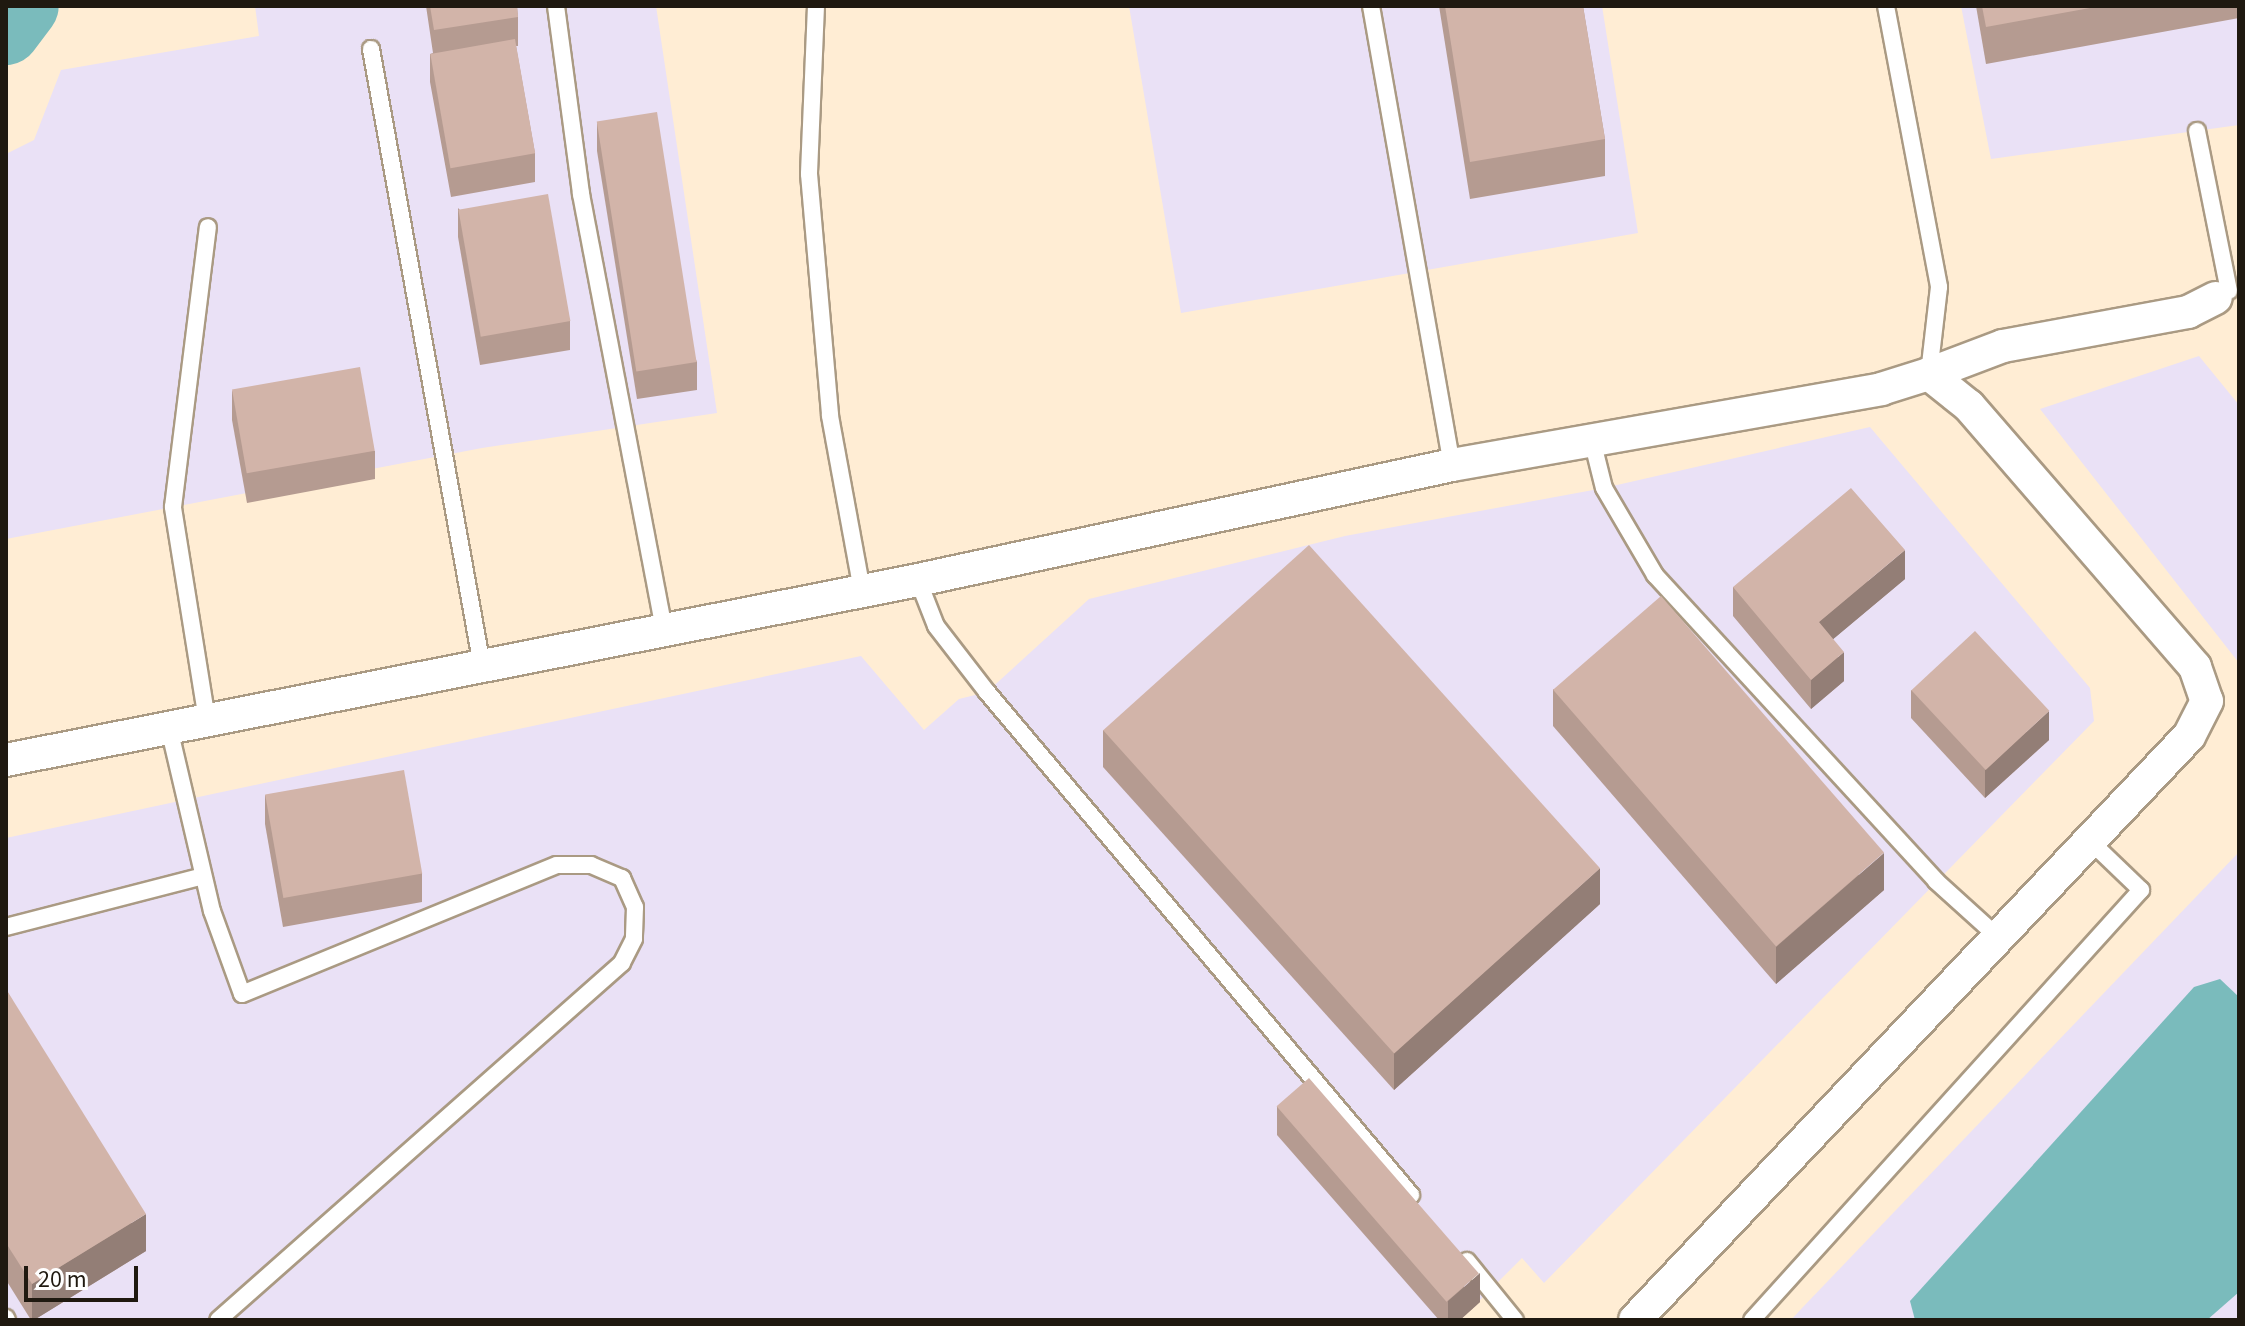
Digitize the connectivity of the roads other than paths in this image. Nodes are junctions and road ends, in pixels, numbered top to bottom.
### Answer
1 (556, 6) edge
2 (816, 6) edge
3 (1371, 6) edge
4 (1886, 6) edge
5 (371, 49) dead end
6 (2197, 131) dead end
7 (208, 227) dead end
8 (2228, 292) edge
9 (1929, 374) junction
10 (1592, 440) junction
11 (1452, 465) junction
12 (918, 580) junction
13 (862, 591) junction
14 (664, 630) junction
15 (482, 666) junction
16 (207, 720) junction
17 (169, 728) junction
18 (6, 760) edge
19 (2090, 841) junction
20 (203, 876) junction
21 (6, 927) edge
22 (1998, 937) junction
23 (1419, 1204) edge
24 (1460, 1253) edge
25 (218, 1320) edge
26 (1515, 1320) edge
27 (1635, 1320) edge
28 (1752, 1320) edge

1 - 14 lane
2 - 13 lane
3 - 11 lane
4 - 9 lane
5 - 15 lane
6 - 8 lane
7 - 16 lane
8 - 9 street
9 - 10 street
9 - 19 street
10 - 11 street
10 - 22 lane
11 - 12 street
12 - 13 street
12 - 23 lane
13 - 14 street
14 - 15 street
15 - 16 street
16 - 17 street
17 - 18 street
17 - 20 lane
19 - 22 street
19 - 28 lane
20 - 21 lane
20 - 25 lane
22 - 27 street
24 - 26 lane

